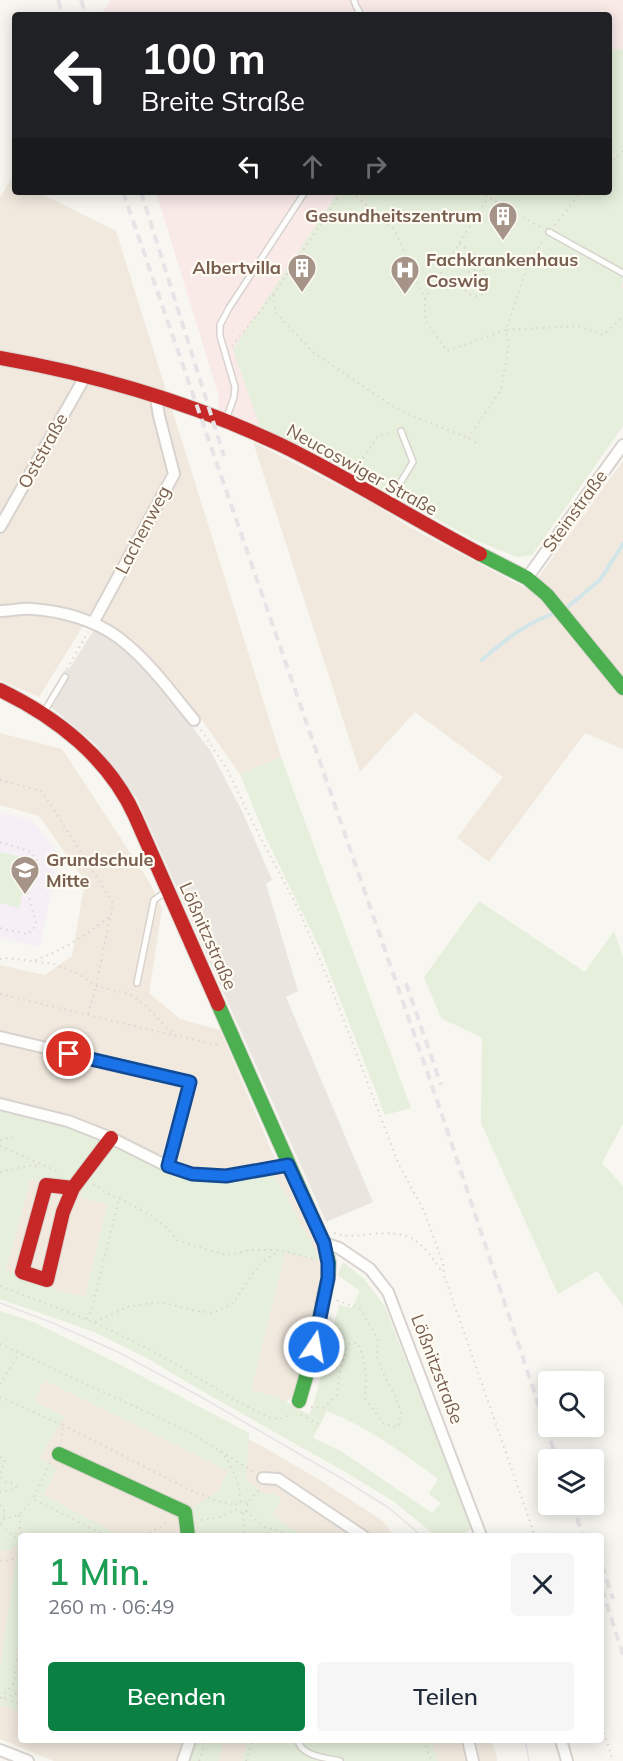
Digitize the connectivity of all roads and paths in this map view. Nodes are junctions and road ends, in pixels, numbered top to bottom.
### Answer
1 (623, 151) edge
2 (612, 162) edge
3 (303, 195) edge
4 (340, 195) edge
5 (355, 195) edge
6 (579, 195) edge
7 (488, 196) joint
8 (514, 212) dead end
9 (523, 218) dead end
10 (549, 232) junction
11 (459, 244) junction
12 (483, 271) junction
13 (623, 273) edge
14 (273, 295) junction
15 (425, 299) junction
16 (623, 317) edge
17 (506, 330) junction
18 (225, 354) junction
19 (0, 358) edge
20 (86, 375) junction
21 (156, 398) junction
22 (225, 421) junction
23 (401, 431) joint
24 (468, 438) junction
25 (479, 445) dead end
26 (623, 445) edge
27 (363, 458) dead end
28 (388, 502) junction
29 (0, 527) edge
30 (527, 578) junction
31 (0, 611) edge
32 (93, 623) junction
33 (65, 677) joint
34 (623, 688) edge
35 (0, 690) edge
36 (43, 714) junction
37 (194, 720) joint
38 (0, 780) edge
39 (0, 842) edge
40 (168, 890) junction
41 (110, 916) junction
42 (0, 928) edge
43 (0, 957) edge
44 (33, 961) junction
45 (137, 982) dead end
46 (96, 986) junction
47 (0, 994) edge
48 (88, 1015) junction
49 (174, 1035) junction
50 (0, 1037) edge
51 (238, 1050) junction
52 (0, 1104) edge
53 (14, 1137) dead end
54 (111, 1138) junction
55 (0, 1140) edge
56 (0, 1146) edge
57 (288, 1165) junction
58 (43, 1166) junction
59 (168, 1166) junction
60 (57, 1171) dead end
61 (0, 1172) edge
62 (77, 1183) junction
63 (119, 1198) junction
64 (321, 1238) junction
65 (279, 1250) junction
66 (328, 1263) junction
67 (444, 1275) junction
68 (0, 1286) edge
69 (324, 1296) junction
70 (87, 1319) junction
71 (94, 1322) junction
72 (0, 1344) edge
73 (19, 1353) junction
74 (0, 1384) edge
75 (0, 1397) edge
76 (296, 1406) junction
77 (63, 1425) junction
78 (321, 1425) dead end
79 (219, 1449) junction
80 (59, 1454) junction
81 (0, 1457) edge
82 (263, 1478) junction
83 (0, 1492) edge
84 (33, 1499) junction
85 (240, 1501) junction
86 (246, 1503) junction
87 (0, 1505) edge
88 (235, 1505) junction
89 (236, 1510) junction
90 (244, 1512) junction
91 (19, 1515) junction
92 (186, 1516) junction
93 (3, 1519) junction
94 (0, 1525) edge
95 (264, 1527) junction
96 (20, 1533) edge
97 (100, 1533) edge
98 (150, 1533) edge
99 (188, 1533) edge
100 (245, 1533) edge
101 (267, 1533) edge
102 (286, 1533) edge
103 (359, 1533) edge
104 (480, 1533) edge
105 (534, 1533) edge
106 (18, 1539) edge
107 (18, 1558) edge
108 (0, 1561) edge
109 (18, 1653) edge
110 (18, 1693) edge
111 (1, 1699) edge
112 (18, 1703) edge
113 (604, 1733) edge
114 (189, 1743) edge
115 (205, 1743) edge
116 (253, 1743) edge
117 (299, 1743) edge
118 (425, 1743) edge
119 (469, 1743) edge
120 (562, 1743) edge
121 (0, 1750) edge
122 (28, 1761) edge
123 (183, 1761) edge
124 (199, 1761) edge
125 (246, 1761) edge
126 (340, 1761) edge
127 (431, 1761) edge
128 (473, 1761) edge
129 (567, 1761) edge
130 (613, 1761) edge

1 - 2 path
3 - 18 lane
4 - 14 path
5 - 15 path
6 - 10 path
7 - 8 path
7 - 11 path
9 - 10 path
10 - 13 lane
10 - 17 path
11 - 12 path
11 - 15 path
12 - 12 path
14 - 18 path
14 - 24 path
15 - 17 path
16 - 17 path
17 - 24 path
18 - 22 lane
19 - 20 street, Neucoswiger Straße
20 - 21 street, Neucoswiger Straße
20 - 29 street, Oststraße
21 - 22 street, Neucoswiger Straße
21 - 32 street, Lachenweg
22 - 28 street, Neucoswiger Straße
23 - 27 path
23 - 28 lane
24 - 25 path
26 - 30 street, Steinstraße
28 - 30 street, Neucoswiger Straße
30 - 34 street, Neucoswiger Straße
31 - 32 street
32 - 33 path
32 - 37 street
33 - 36 lane
35 - 36 street, Lößnitzstraße
36 - 40 street, Lößnitzstraße
37 - 67 path
38 - 41 path
39 - 42 path
40 - 45 lane
40 - 51 street, Lößnitzstraße
41 - 44 path
41 - 46 path
43 - 44 path
44 - 46 path
46 - 48 path
46 - 49 path
47 - 48 path
48 - 49 path
49 - 51 path
50 - 59 street
51 - 57 street, Lößnitzstraße
52 - 54 street
53 - 55 path
54 - 59 street
54 - 62 street
56 - 58 path
57 - 59 street
57 - 64 street, Lößnitzstraße
58 - 60 path
58 - 61 path
62 - 62 street
62 - 63 path
63 - 65 path
63 - 70 path
64 - 66 street, Lößnitzstraße
64 - 67 path
64 - 104 street, Lößnitzstraße
65 - 66 path
65 - 71 path
66 - 69 street, Lößnitzstraße
67 - 105 path
68 - 70 path
69 - 76 street, Lößnitzstraße
69 - 76 path
70 - 71 path
71 - 76 path
72 - 73 path
73 - 74 path
73 - 79 path
75 - 77 path
76 - 78 path
77 - 80 path
77 - 88 path
79 - 82 path
79 - 85 path
80 - 84 path
80 - 92 street
81 - 83 path
82 - 86 path
82 - 103 street
84 - 91 path
84 - 97 path
85 - 86 path
85 - 88 path
86 - 90 path
87 - 93 path
88 - 89 path
89 - 90 path
89 - 92 path
90 - 95 path
90 - 100 path
91 - 93 path
91 - 96 path
92 - 98 path
92 - 99 street
93 - 94 path
94 - 106 path
95 - 101 path
95 - 102 path
107 - 108 path
109 - 111 path
110 - 111 path
111 - 112 path
113 - 130 path
114 - 123 street
115 - 124 path
116 - 125 path
117 - 126 lane
118 - 127 path
119 - 128 street
120 - 129 street
121 - 122 street

